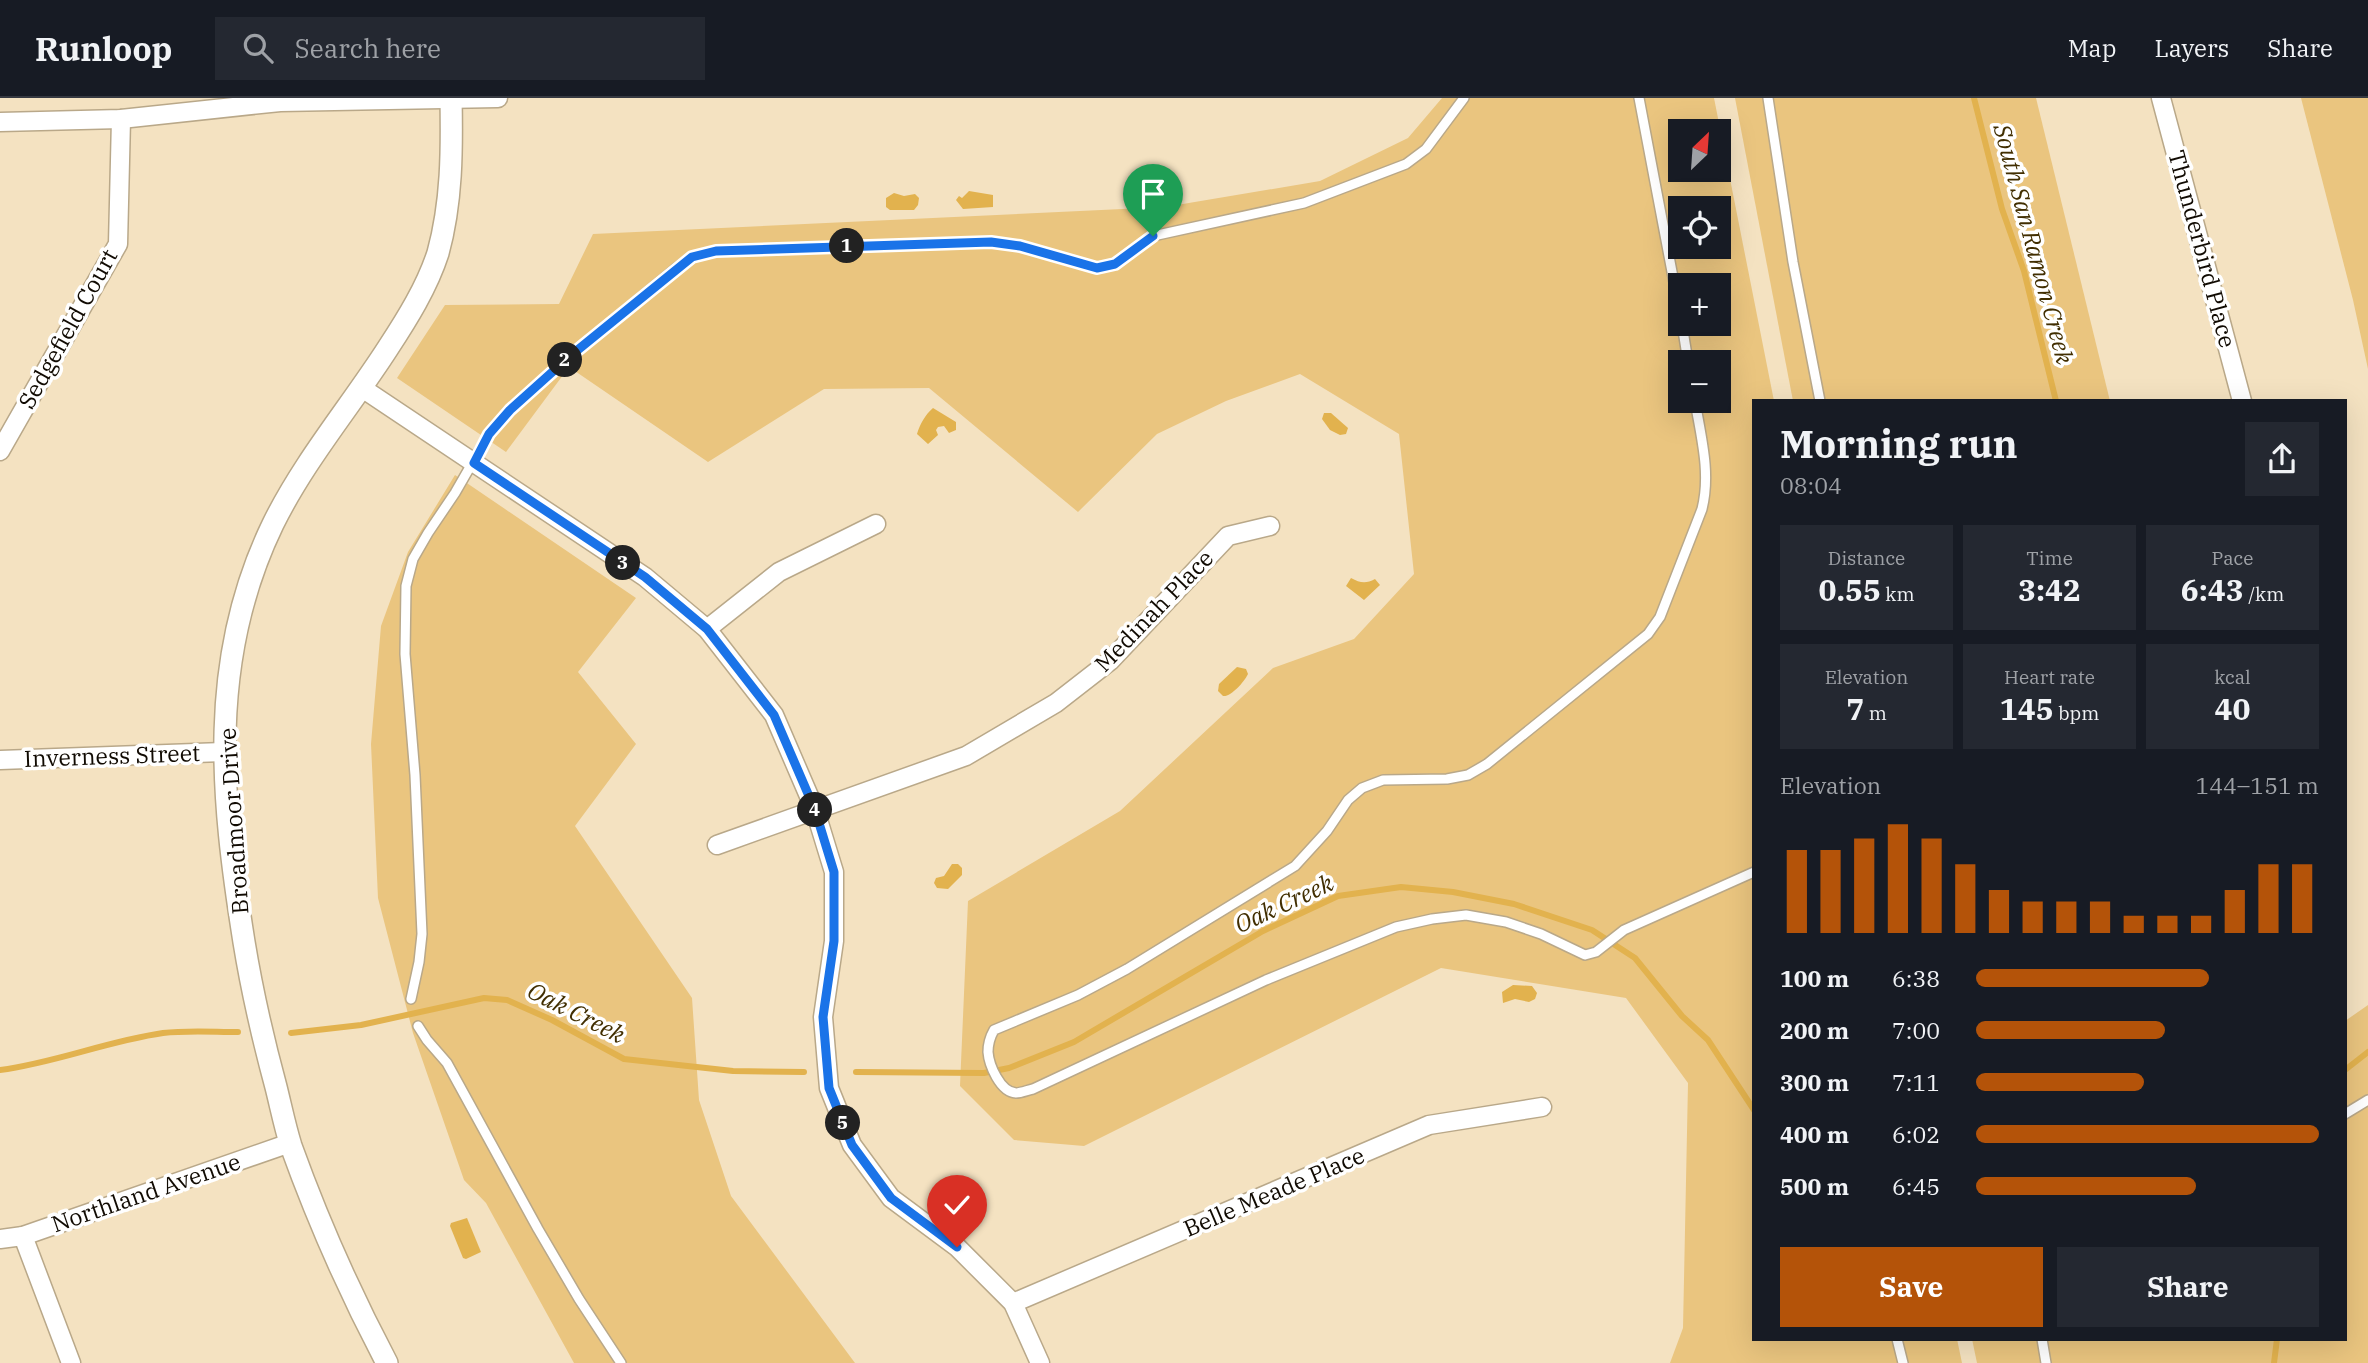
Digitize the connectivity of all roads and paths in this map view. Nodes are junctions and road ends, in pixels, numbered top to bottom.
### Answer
1 (451, 98) edge
2 (498, 98) edge
3 (1464, 98) edge
4 (1639, 98) edge
5 (1768, 98) edge
6 (2161, 98) edge
7 (121, 119) junction
8 (0, 122) edge
9 (1672, 273) edge
10 (362, 388) junction
11 (1821, 399) edge
12 (2241, 399) edge
13 (1697, 413) edge
14 (0, 451) edge
15 (474, 463) junction
16 (876, 524) dead end
17 (1269, 526) dead end
18 (707, 629) junction
19 (223, 752) junction
20 (0, 760) edge
21 (815, 810) junction
22 (716, 845) dead end
23 (1752, 873) edge
24 (411, 999) dead end
25 (418, 1026) dead end
26 (2368, 1100) edge
27 (1542, 1107) dead end
28 (2347, 1113) edge
29 (290, 1143) junction
30 (23, 1236) junction
31 (0, 1239) edge
32 (1013, 1303) junction
33 (1898, 1341) edge
34 (2042, 1341) edge
35 (71, 1363) edge
36 (387, 1363) edge
37 (621, 1363) edge
38 (1041, 1363) edge
39 (1903, 1363) edge
40 (2046, 1363) edge

1 - 2 street
1 - 7 street
1 - 10 street, Broadmoor Drive
3 - 15 lane
4 - 9 lane
5 - 11 lane
6 - 12 street, Thunderbird Place
7 - 8 street
7 - 14 street, Sedgefield Court
10 - 15 street
10 - 19 street, Broadmoor Drive
13 - 23 lane
15 - 18 street
15 - 24 lane
16 - 18 street
17 - 21 street, Medinah Place
18 - 21 street
19 - 20 street, Inverness Street
19 - 29 street, Broadmoor Drive
21 - 22 street, Medinah Place
21 - 32 street
25 - 37 lane
26 - 28 lane
27 - 32 street, Belle Meade Place
29 - 30 street, Northland Avenue
29 - 36 street, Broadmoor Drive
30 - 31 street, Northland Avenue
30 - 35 street
32 - 38 street
33 - 39 lane
34 - 40 lane

